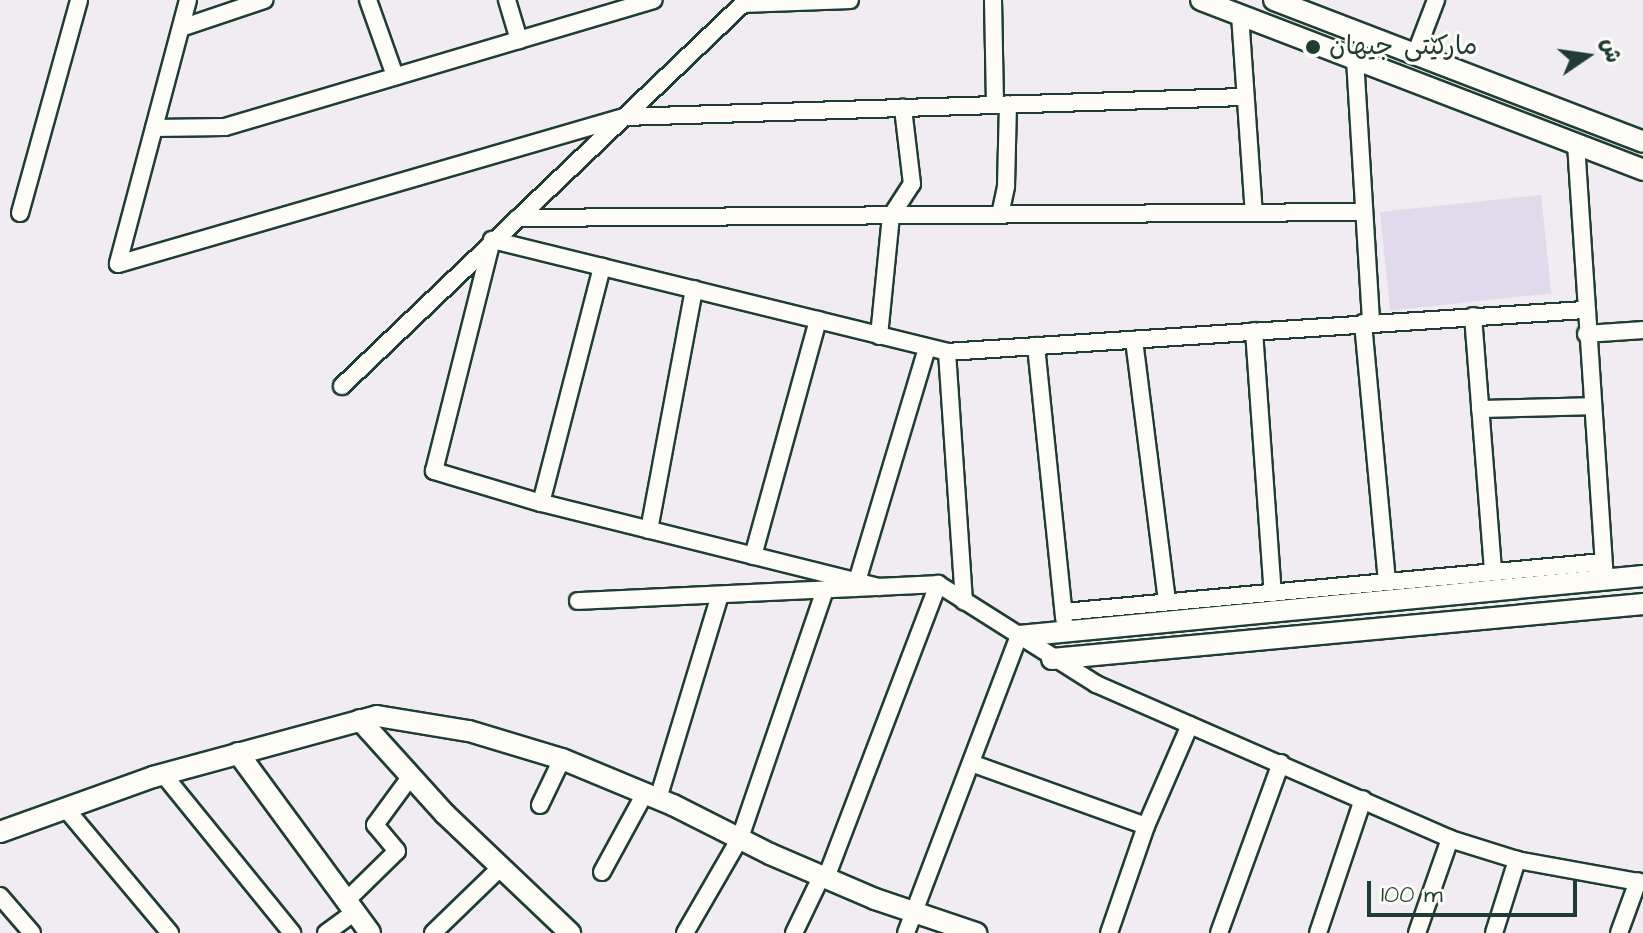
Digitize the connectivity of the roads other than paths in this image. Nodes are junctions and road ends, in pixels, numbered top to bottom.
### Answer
1 (79, 0) edge
2 (188, 0) edge
3 (264, 0) edge
4 (368, 0) edge
5 (507, 0) edge
6 (654, 0) edge
7 (850, 0) edge
8 (993, 0) edge
9 (1201, 0) edge
10 (1436, 0) edge
11 (1278, 1) edge
12 (745, 2) edge
13 (1312, 7) edge
14 (1240, 15) junction
15 (181, 28) junction
16 (519, 40) junction
17 (1415, 55) junction
18 (1355, 59) junction
19 (395, 76) junction
20 (1244, 97) junction
21 (1001, 105) junction
22 (903, 108) junction
23 (624, 117) junction
24 (154, 128) junction
25 (1643, 142) edge
26 (1576, 144) junction
27 (1643, 170) edge
28 (1361, 212) junction
29 (20, 213) dead end
30 (1254, 213) junction
31 (1000, 215) junction
32 (891, 216) junction
33 (518, 218) junction
34 (492, 240) junction
35 (602, 267) junction
36 (694, 289) junction
37 (1584, 310) junction
38 (1473, 316) junction
39 (818, 320) junction
40 (1367, 322) junction
41 (1643, 330) edge
42 (1254, 331) junction
43 (1586, 334) junction
44 (879, 336) junction
45 (1134, 340) junction
46 (1036, 346) junction
47 (927, 348) junction
48 (947, 352) junction
49 (342, 386) dead end
50 (1591, 406) junction
51 (1480, 409) junction
52 (541, 503) junction
53 (649, 530) junction
54 (753, 556) junction
55 (1604, 571) junction
56 (1493, 572) junction
57 (1643, 576) edge
58 (1387, 582) junction
59 (938, 584) junction
60 (856, 585) junction
61 (825, 590) junction
62 (1273, 593) junction
63 (720, 595) junction
64 (578, 601) dead end
65 (964, 601) junction
66 (1167, 602) junction
67 (1643, 604) edge
68 (1065, 621) junction
69 (1019, 636) junction
70 (1052, 659) junction
71 (360, 720) junction
72 (1190, 725) junction
73 (238, 753) junction
74 (562, 759) junction
75 (971, 763) junction
76 (1281, 763) junction
77 (163, 774) junction
78 (411, 776) junction
79 (652, 796) junction
80 (1363, 799) junction
81 (540, 805) dead end
82 (66, 809) junction
83 (1146, 826) junction
84 (0, 832) edge
85 (740, 838) junction
86 (1450, 839) junction
87 (1517, 860) junction
88 (500, 868) junction
89 (602, 872) dead end
90 (824, 876) junction
91 (1640, 882) edge
92 (0, 897) edge
93 (350, 906) junction
94 (910, 924) edge
95 (566, 929) edge
96 (32, 933) edge
97 (170, 933) edge
98 (292, 933) edge
99 (326, 933) edge
100 (370, 933) edge
101 (433, 933) edge
102 (685, 933) edge
103 (794, 933) edge
104 (976, 933) edge
105 (1109, 933) edge
106 (1219, 933) edge
107 (1318, 933) edge
108 (1417, 933) edge
109 (1494, 933) edge
110 (1619, 933) edge

1 - 29 street
2 - 15 street
3 - 15 street
4 - 19 street
5 - 16 street
6 - 16 street
7 - 12 street
8 - 21 street
9 - 14 street
10 - 17 street
11 - 13 street
12 - 23 street
13 - 17 street
14 - 18 street
14 - 20 street
15 - 24 street
16 - 19 street
17 - 25 street
18 - 26 street
18 - 28 street
19 - 24 street
20 - 21 street
20 - 30 street
21 - 22 street
21 - 31 street
22 - 23 street
22 - 32 street
23 - 24 street
23 - 33 street
26 - 27 street
26 - 37 street
28 - 30 street
28 - 40 street
30 - 31 street
31 - 32 street
32 - 33 street
32 - 44 street
33 - 34 street
34 - 35 street
34 - 49 street
34 - 52 street
35 - 36 street
35 - 52 street
36 - 39 street
36 - 53 street
37 - 38 street
37 - 43 street
38 - 40 street
38 - 51 street
39 - 44 street
39 - 54 street
40 - 42 street
40 - 58 street
41 - 43 street
42 - 45 street
42 - 62 street
43 - 50 street
44 - 47 street
45 - 46 street
45 - 66 street
46 - 48 street
46 - 68 street
47 - 48 street
47 - 60 street
48 - 65 street
50 - 51 street
50 - 55 street
51 - 56 street
52 - 53 street
53 - 54 street
54 - 60 street
55 - 56 street
55 - 57 street
55 - 68 street
56 - 58 street
58 - 62 street
59 - 60 street
59 - 65 street
59 - 90 street
60 - 61 street
61 - 63 street
61 - 85 street
62 - 66 street
63 - 64 street
63 - 79 street
65 - 69 street
66 - 68 street
67 - 70 street
68 - 69 street
69 - 70 street
69 - 75 street
70 - 72 street
71 - 73 street
71 - 74 street
71 - 78 street
72 - 76 street
72 - 83 street
73 - 77 street
73 - 93 street
74 - 79 street
74 - 81 street
75 - 83 street
75 - 94 street
76 - 80 street
76 - 106 street
77 - 82 street
77 - 98 street
78 - 88 street
78 - 93 street
79 - 85 street
79 - 89 street
80 - 86 street
80 - 107 street
82 - 84 street
82 - 97 street
83 - 105 street
85 - 90 street
85 - 102 street
86 - 87 street
86 - 108 street
87 - 91 street
87 - 109 street
88 - 95 street
88 - 101 street
90 - 94 street
90 - 103 street
91 - 110 street
92 - 96 street
93 - 99 street
93 - 100 street
94 - 104 street

